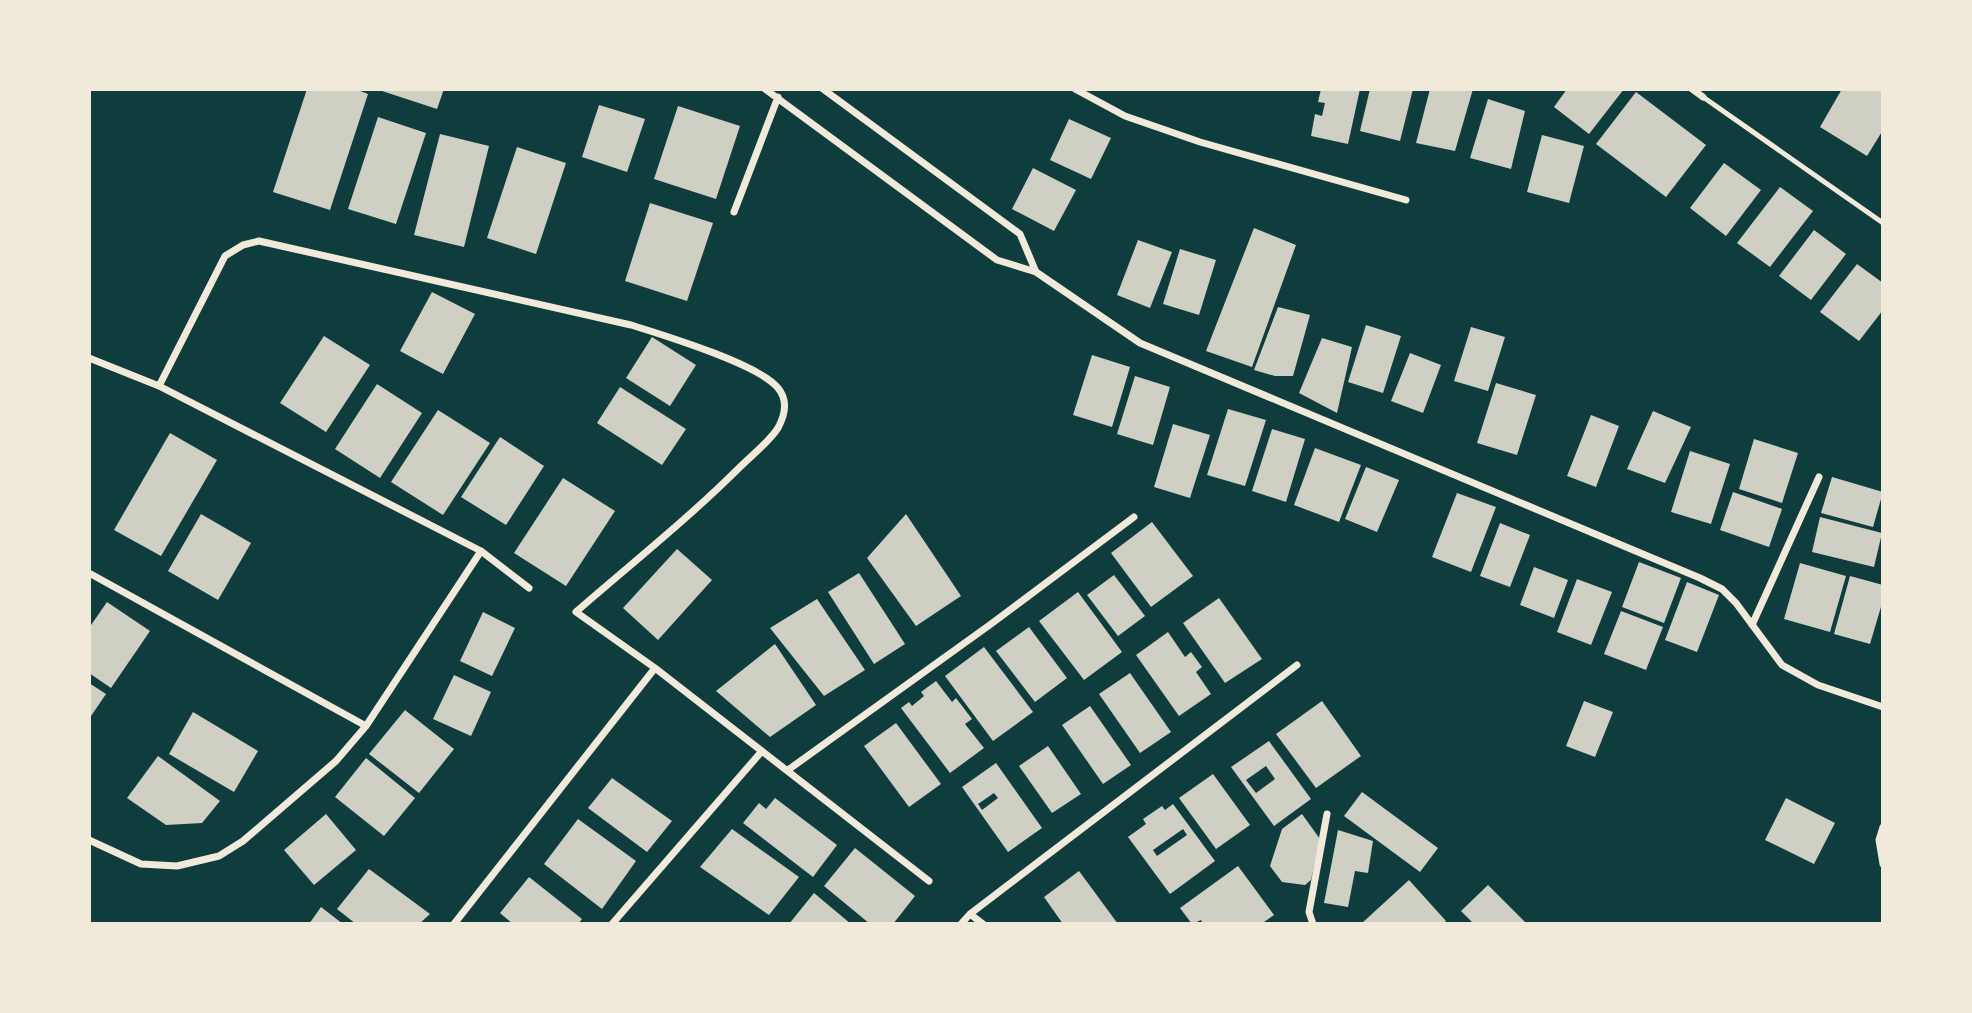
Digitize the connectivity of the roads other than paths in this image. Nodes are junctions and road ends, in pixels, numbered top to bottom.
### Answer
1 (765, 89) edge
2 (824, 89) edge
3 (1075, 89) edge
4 (1692, 89) edge
5 (778, 97) junction
6 (1703, 97) joint
7 (1406, 200) dead end
8 (734, 212) dead end
9 (1883, 223) edge
10 (1036, 272) junction
11 (89, 358) edge
12 (159, 386) junction
13 (1819, 477) dead end
14 (1133, 517) dead end
15 (481, 551) junction
16 (89, 573) edge
17 (529, 588) dead end
18 (1752, 625) junction
19 (1297, 665) dead end
20 (655, 668) junction
21 (1883, 707) edge
22 (366, 726) junction
23 (762, 751) junction
24 (789, 771) junction
25 (1327, 814) dead end
26 (1883, 827) edge
27 (89, 840) edge
28 (1883, 864) edge
29 (929, 881) dead end
30 (970, 914) junction
31 (454, 924) edge
32 (612, 924) edge
33 (961, 924) edge
34 (983, 924) edge
35 (1313, 924) edge

1 - 5 street
2 - 10 street
3 - 7 street
4 - 6 street
5 - 8 street
5 - 10 street
6 - 9 lane
10 - 18 street
11 - 12 street
12 - 15 street
12 - 20 street
13 - 18 street
14 - 24 street
15 - 17 street
15 - 22 street
16 - 22 street
18 - 21 street
19 - 30 street
20 - 23 street
20 - 31 street
22 - 27 street
23 - 24 street
23 - 32 street
24 - 29 street
25 - 35 street
26 - 28 street
30 - 33 street
30 - 34 street

